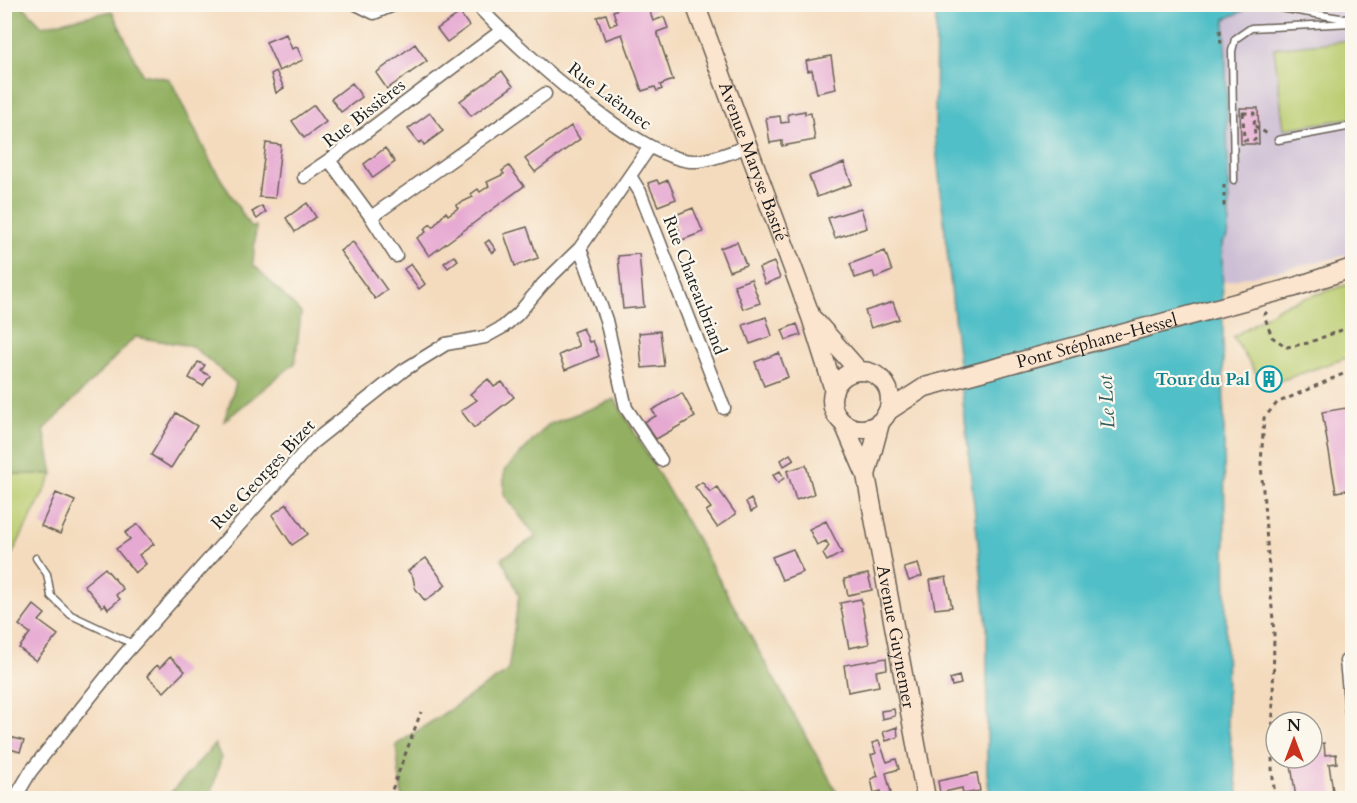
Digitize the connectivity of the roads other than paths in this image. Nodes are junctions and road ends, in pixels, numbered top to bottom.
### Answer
1 (356, 4) edge
2 (396, 4) edge
3 (476, 4) edge
4 (695, 4) edge
5 (1256, 4) edge
6 (1353, 21) edge
7 (501, 31) junction
8 (545, 94) dead end
9 (1353, 126) edge
10 (1278, 140) road end
11 (746, 147) junction
12 (649, 148) junction
13 (329, 160) junction
14 (630, 176) junction
15 (304, 177) dead end
16 (1234, 180) dead end
17 (371, 217) junction
18 (579, 248) junction
19 (396, 255) dead end
20 (1353, 268) edge
21 (811, 317) junction
22 (859, 371) junction
23 (884, 382) junction
24 (834, 390) junction
25 (906, 392) junction
26 (724, 408) dead end
27 (884, 417) junction
28 (844, 424) junction
29 (661, 460) dead end
30 (866, 475) junction
31 (36, 558) dead end
32 (133, 644) junction
33 (1346, 661) dead end
34 (1353, 721) edge
35 (15, 798) edge
36 (926, 798) edge

1 - 2 street
3 - 7 street, Rue Laënnec
4 - 11 street, Avenue Maryse Bastié
5 - 6 lane
6 - 16 lane
7 - 12 street, Rue Laënnec
7 - 13 street, Rue Bissières
8 - 17 street
9 - 10 lane
11 - 12 street, Rue Laënnec
11 - 21 street, Avenue Maryse Bastié
12 - 14 street, Rue Georges Bizet
13 - 15 street
13 - 17 street, Rue Bissières
14 - 18 street, Rue Georges Bizet
14 - 26 street, Rue Chateaubriand
17 - 19 street, Rue Bissières
18 - 29 street
18 - 32 street, Rue Georges Bizet
20 - 25 street, Pont Stéphane-Hessel
21 - 22 street, Avenue Maryse Bastié
21 - 24 street, Avenue Maryse Bastié
22 - 23 street
22 - 24 street
23 - 25 street, Pont Stéphane-Hessel
23 - 27 street
24 - 28 street
25 - 27 street
27 - 28 street
27 - 30 street, Avenue Guynemer
28 - 30 street, Avenue Guynemer
30 - 36 street, Avenue Guynemer
31 - 32 lane
32 - 35 street, Rue Georges Bizet
33 - 34 street

